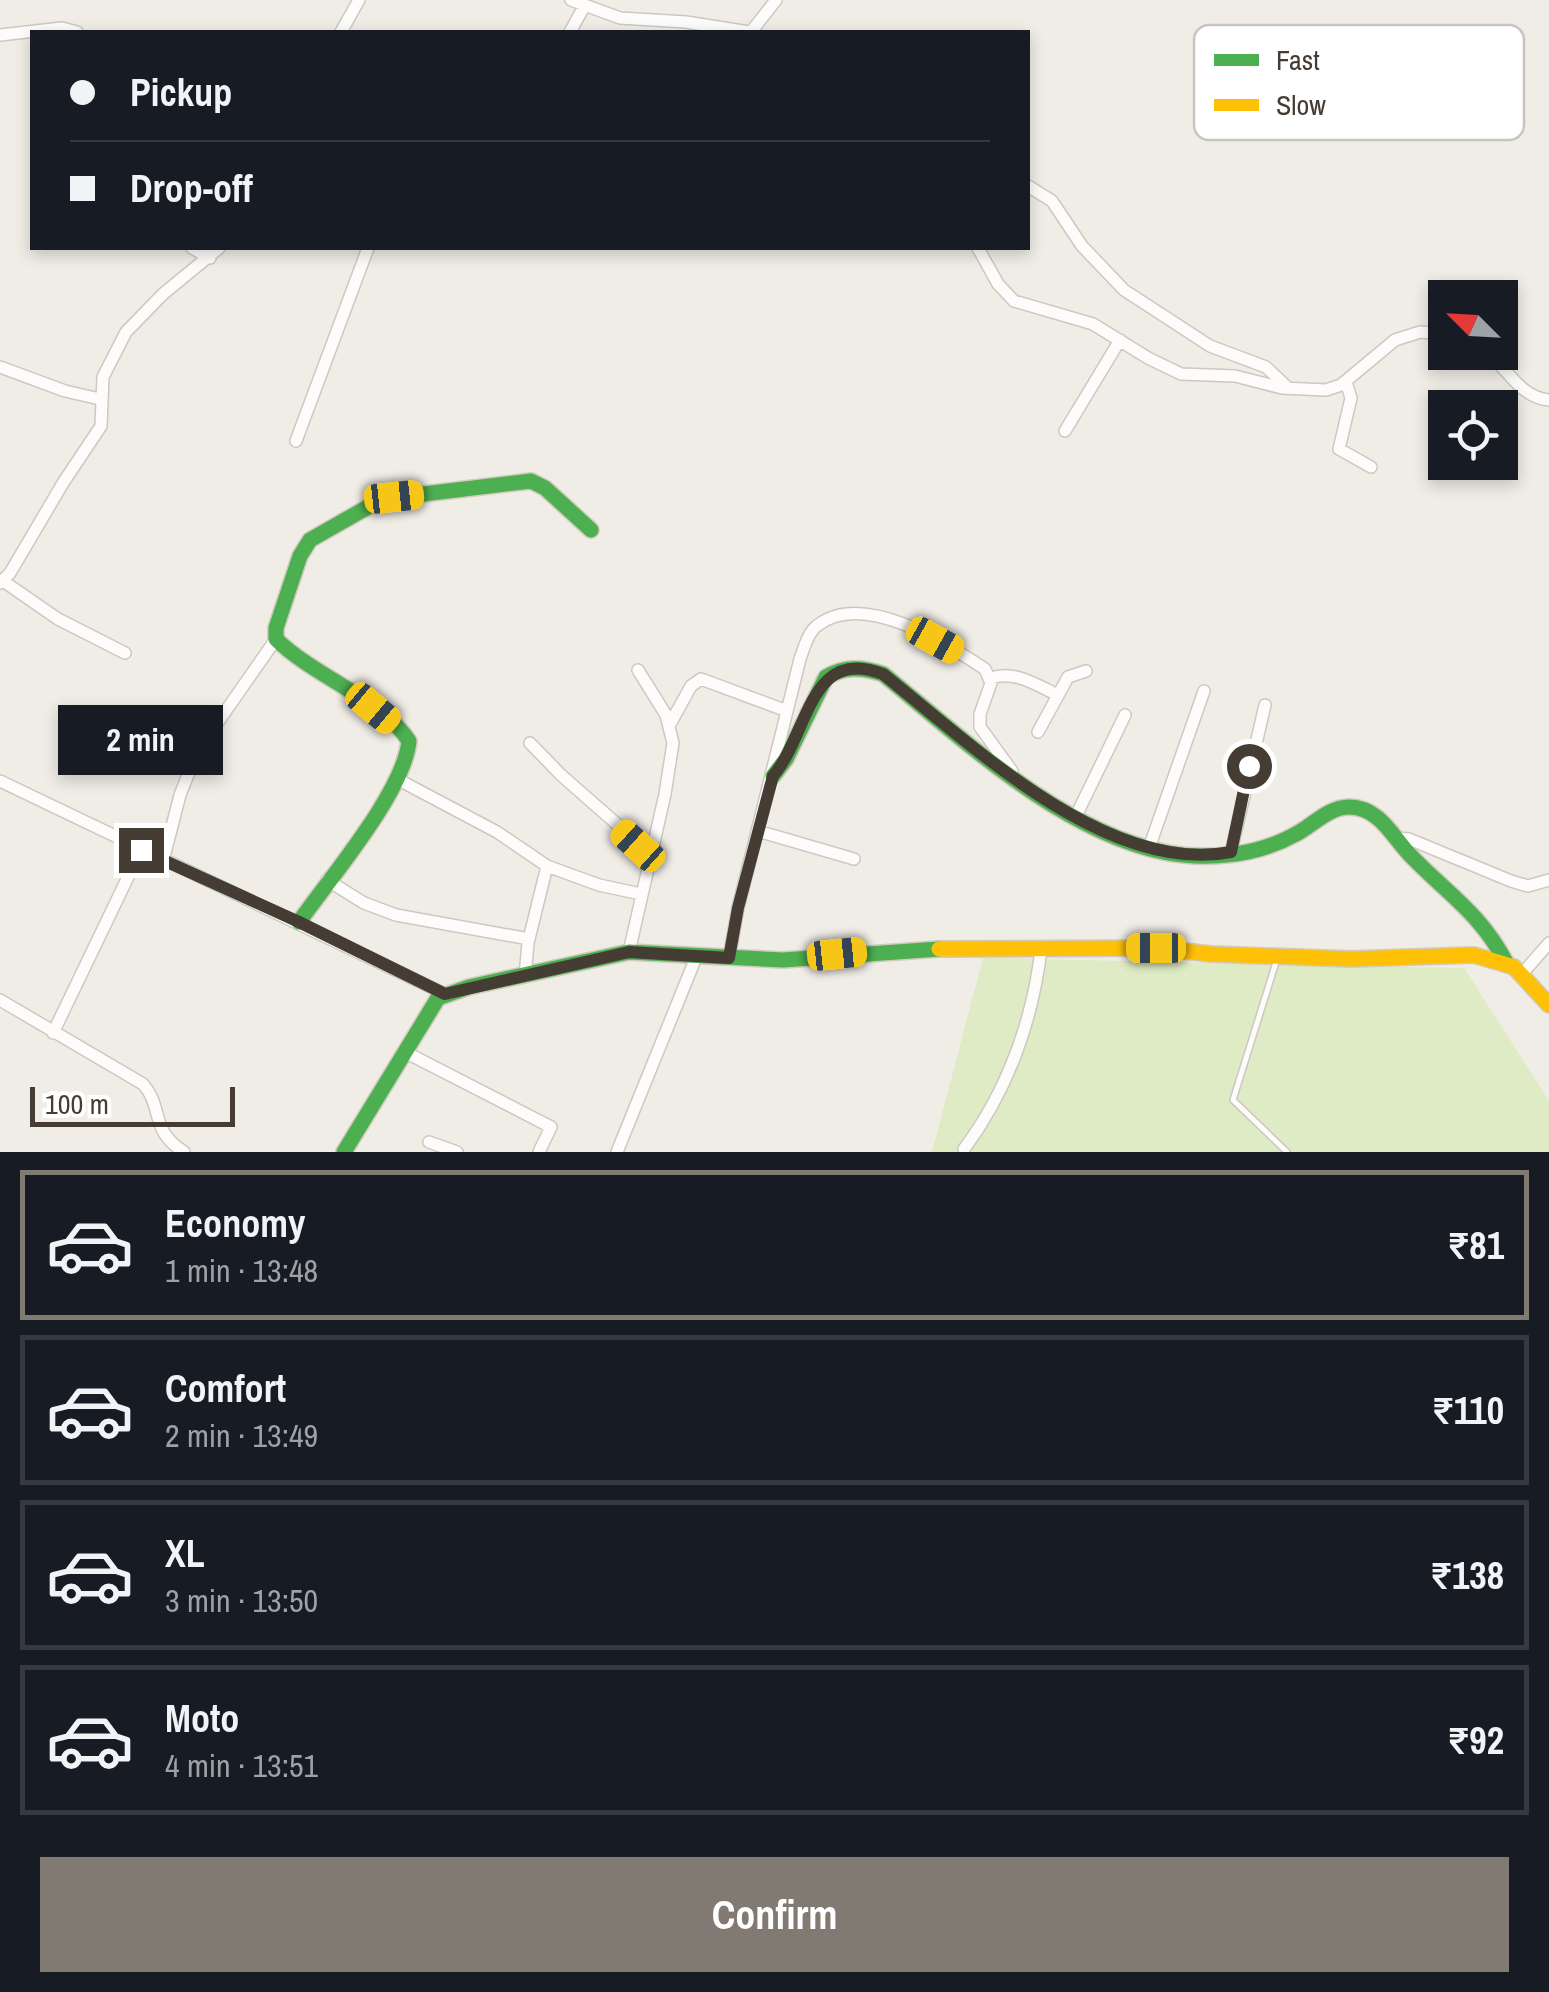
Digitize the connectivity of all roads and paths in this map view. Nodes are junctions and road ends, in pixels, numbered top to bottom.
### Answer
1 (359, 0) edge
2 (571, 0) edge
3 (776, 0) edge
4 (585, 5) junction
5 (44, 30) edge
6 (70, 30) edge
7 (342, 30) edge
8 (571, 30) edge
9 (737, 30) edge
10 (752, 30) edge
11 (30, 32) edge
12 (0, 35) edge
13 (1030, 187) edge
14 (196, 250) edge
15 (217, 250) edge
16 (367, 250) edge
17 (979, 250) edge
18 (210, 258) junction
19 (1428, 333) edge
20 (1120, 340) junction
21 (0, 367) edge
22 (1503, 370) edge
23 (1346, 382) junction
24 (1288, 388) junction
25 (100, 399) junction
26 (1549, 400) edge
27 (1065, 430) dead end
28 (296, 441) dead end
29 (1371, 467) dead end
30 (592, 530) dead end
31 (2, 582) edge
32 (276, 639) junction
33 (124, 653) dead end
34 (638, 670) dead end
35 (1086, 671) dead end
36 (991, 678) junction
37 (1204, 691) dead end
38 (1058, 695) junction
39 (1265, 705) dead end
40 (787, 710) junction
41 (1124, 715) dead end
42 (670, 726) junction
43 (1038, 732) dead end
44 (530, 743) dead end
45 (773, 776) junction
46 (398, 780) junction
47 (0, 781) edge
48 (1020, 781) junction
49 (1075, 818) junction
50 (758, 831) junction
51 (1396, 838) junction
52 (1149, 848) junction
53 (141, 850) junction
54 (1231, 852) junction
55 (650, 854) junction
56 (854, 860) dead end
57 (162, 861) junction
58 (547, 866) junction
59 (327, 880) junction
60 (1549, 880) edge
61 (642, 894) junction
62 (299, 922) junction
63 (529, 939) junction
64 (1549, 943) edge
65 (1041, 949) junction
66 (629, 952) junction
67 (696, 954) junction
68 (1278, 956) junction
69 (729, 958) junction
70 (1507, 964) junction
71 (1522, 974) junction
72 (525, 976) junction
73 (445, 994) junction
74 (0, 1000) edge
75 (1549, 1005) edge
76 (53, 1033) junction
77 (405, 1052) junction
78 (429, 1142) dead end
79 (964, 1149) dead end
80 (350, 1150) edge
81 (184, 1152) edge
82 (457, 1152) edge
83 (539, 1152) edge
84 (617, 1152) edge
85 (1287, 1152) edge

1 - 7 street
2 - 4 street
3 - 10 street
4 - 8 street
4 - 9 street
5 - 6 street
11 - 12 street
13 - 24 street
14 - 18 street
15 - 18 street
16 - 28 street
17 - 20 street
18 - 25 street
19 - 23 street
20 - 24 street
20 - 27 street
21 - 25 street
22 - 26 street
23 - 24 street
23 - 29 street
25 - 31 street
30 - 32 street
31 - 33 street
32 - 46 street
32 - 57 street
34 - 42 street
35 - 38 street
36 - 38 street
36 - 40 street
36 - 48 street
37 - 52 street
38 - 43 street
39 - 54 street
40 - 42 street
40 - 45 street
41 - 49 street
42 - 55 street
44 - 55 street
45 - 48 street
45 - 50 street
46 - 58 street
46 - 59 street
47 - 53 street
48 - 49 street
49 - 52 street
50 - 56 street
50 - 69 street
51 - 54 street
51 - 60 street
51 - 70 street
52 - 54 street
53 - 57 street
53 - 76 street
55 - 61 street
57 - 62 street
58 - 61 street
58 - 63 street
59 - 62 street
59 - 63 street
61 - 66 street
62 - 73 street
63 - 72 street
64 - 71 street
65 - 68 street
65 - 69 street
65 - 79 street
66 - 67 street
66 - 72 street
67 - 69 street
67 - 84 street
68 - 70 street
68 - 85 lane
70 - 71 street
71 - 75 street
72 - 73 street
73 - 77 street
74 - 76 street
76 - 81 street
77 - 80 street
77 - 83 street
78 - 82 street

